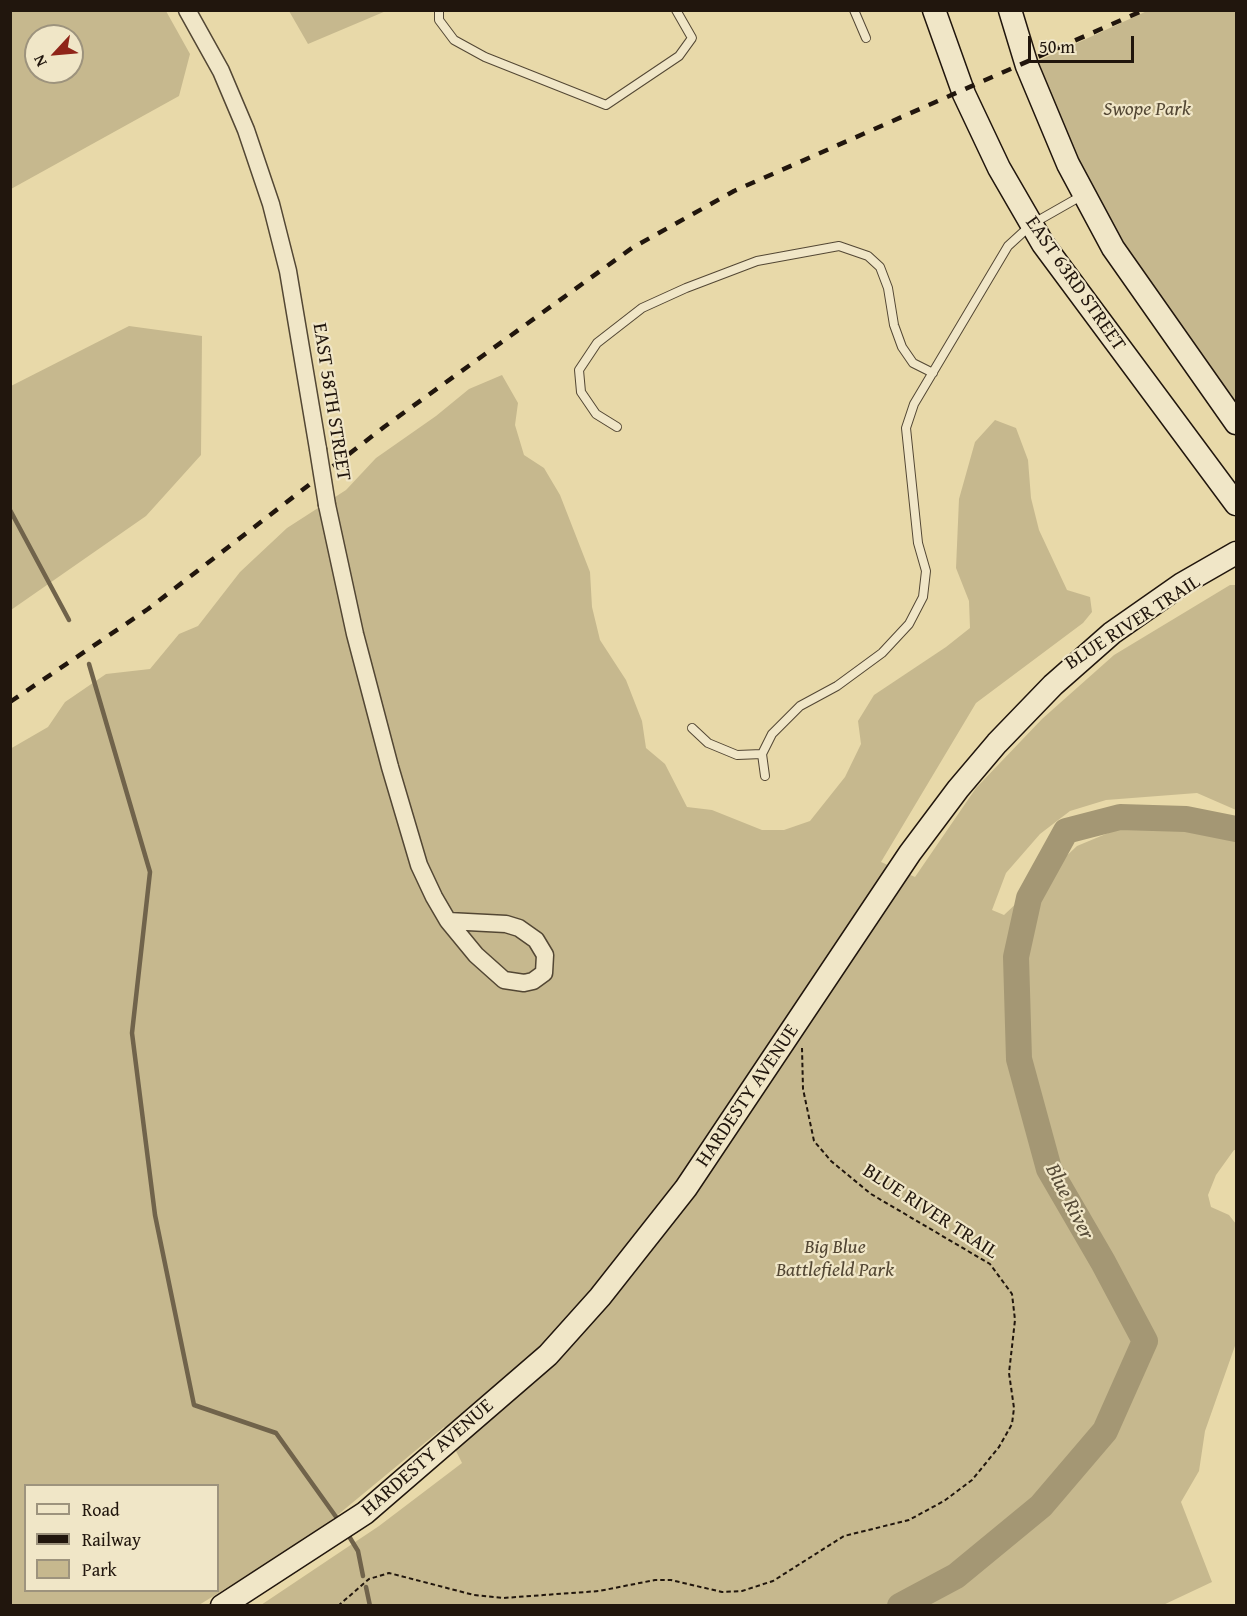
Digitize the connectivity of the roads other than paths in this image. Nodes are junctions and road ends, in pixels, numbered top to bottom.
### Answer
1 (187, 10) edge
2 (439, 10) edge
3 (676, 10) edge
4 (854, 10) edge
5 (934, 10) edge
6 (1010, 10) edge
7 (866, 38) dead end
8 (1084, 195) junction
9 (1032, 224) junction
10 (933, 373) junction
11 (1236, 423) edge
12 (618, 427) dead end
13 (1236, 504) edge
14 (1236, 553) edge
15 (692, 728) dead end
16 (762, 754) junction
17 (765, 776) dead end
18 (448, 921) junction
19 (222, 1605) edge

1 - 18 street, EAST 58TH STREET, bridge
2 - 3 lane
4 - 7 lane
5 - 9 main road, EAST 63RD STREET
6 - 8 main road
8 - 9 lane
8 - 11 main road
9 - 10 lane
9 - 13 main road, EAST 63RD STREET
10 - 12 lane
10 - 16 lane
14 - 19 main road, HARDESTY AVENUE
15 - 16 lane
16 - 17 lane
18 - 18 street, EAST 58TH STREET

